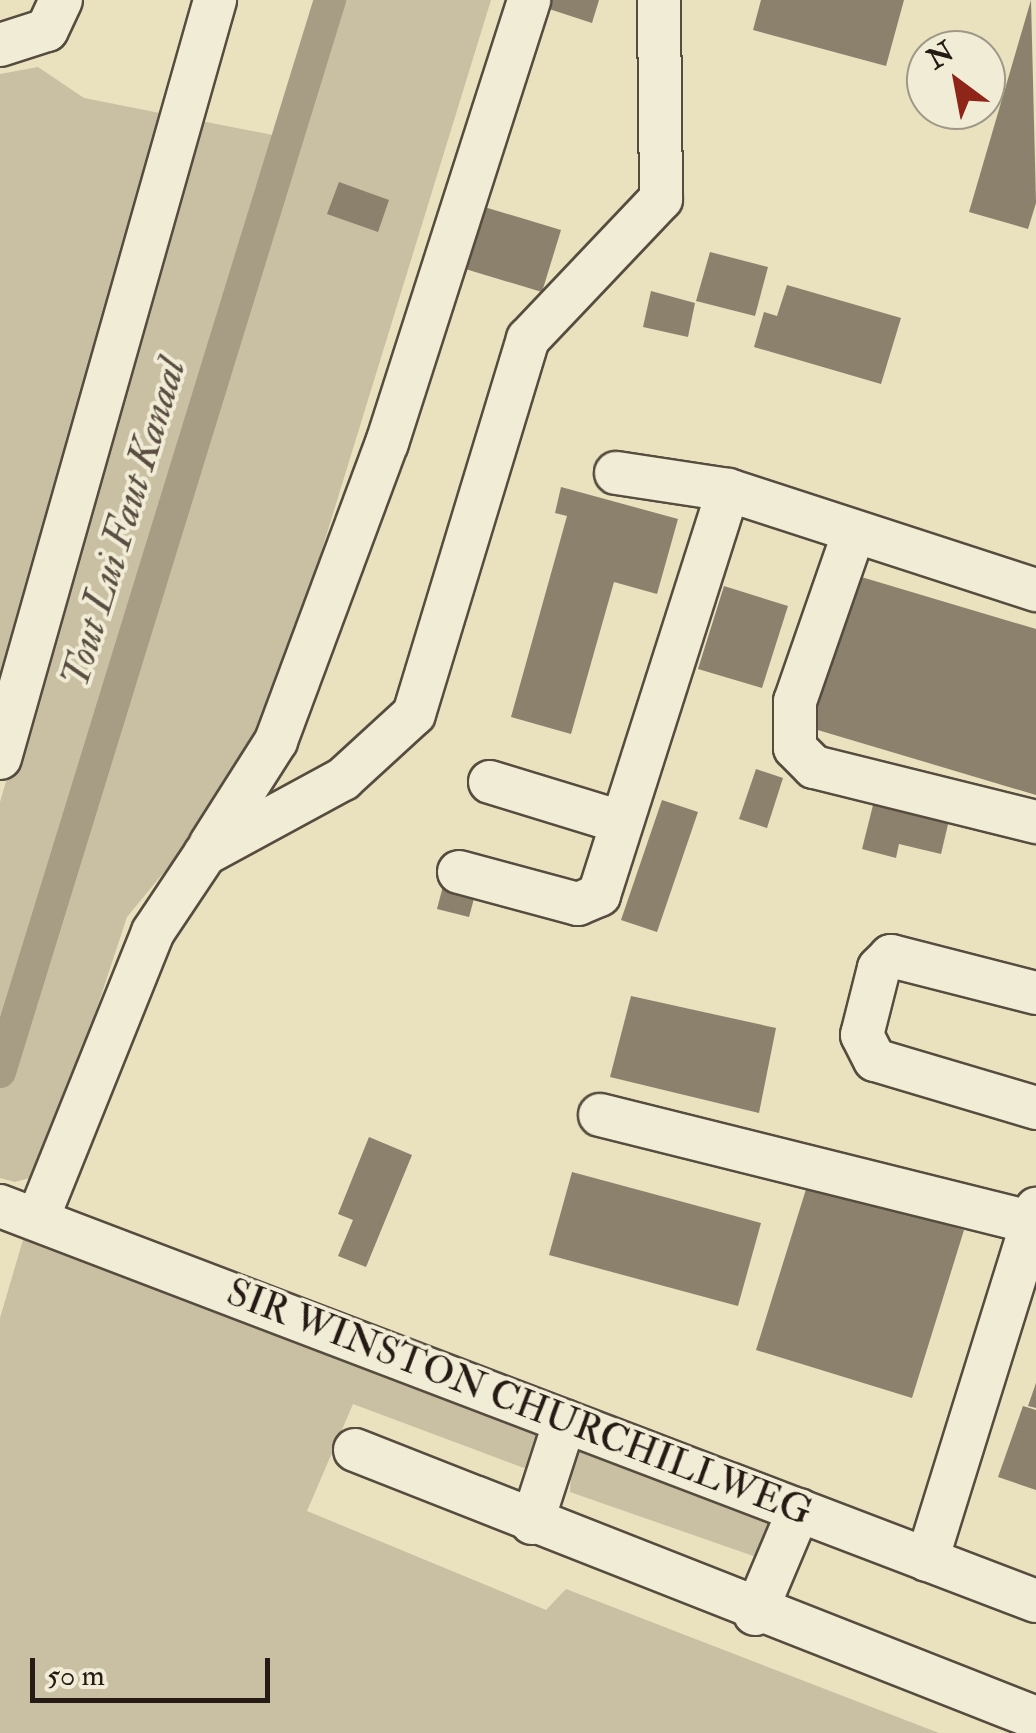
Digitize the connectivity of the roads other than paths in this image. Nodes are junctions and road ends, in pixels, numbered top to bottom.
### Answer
1 (61, 0) edge
2 (215, 0) edge
3 (529, 0) edge
4 (659, 0) edge
5 (0, 45) edge
6 (616, 473) dead end
7 (728, 490) junction
8 (854, 532) junction
9 (1036, 590) edge
10 (0, 758) edge
11 (490, 782) dead end
12 (622, 822) junction
13 (1036, 822) edge
14 (204, 854) junction
15 (459, 872) dead end
16 (1036, 993) edge
17 (1036, 1108) edge
18 (600, 1115) dead end
19 (13, 1210) edge
20 (1034, 1216) edge
21 (565, 1421) junction
22 (355, 1450) dead end
23 (799, 1510) junction
24 (532, 1523) junction
25 (939, 1564) junction
26 (1036, 1601) edge
27 (755, 1614) junction
28 (1036, 1718) edge

1 - 5 street
2 - 10 street
3 - 14 street
4 - 14 street
6 - 7 street
7 - 8 street
7 - 12 street
8 - 9 street
8 - 13 street
11 - 12 street
12 - 15 street
14 - 19 street
16 - 17 street
18 - 20 street
19 - 21 street, SIR WINSTON CHURCHILLWEG
20 - 25 street
21 - 23 street, SIR WINSTON CHURCHILLWEG
21 - 24 street
22 - 24 street
23 - 25 street, SIR WINSTON CHURCHILLWEG
23 - 27 street
24 - 27 street
25 - 26 street, SIR WINSTON CHURCHILLWEG
27 - 28 street

